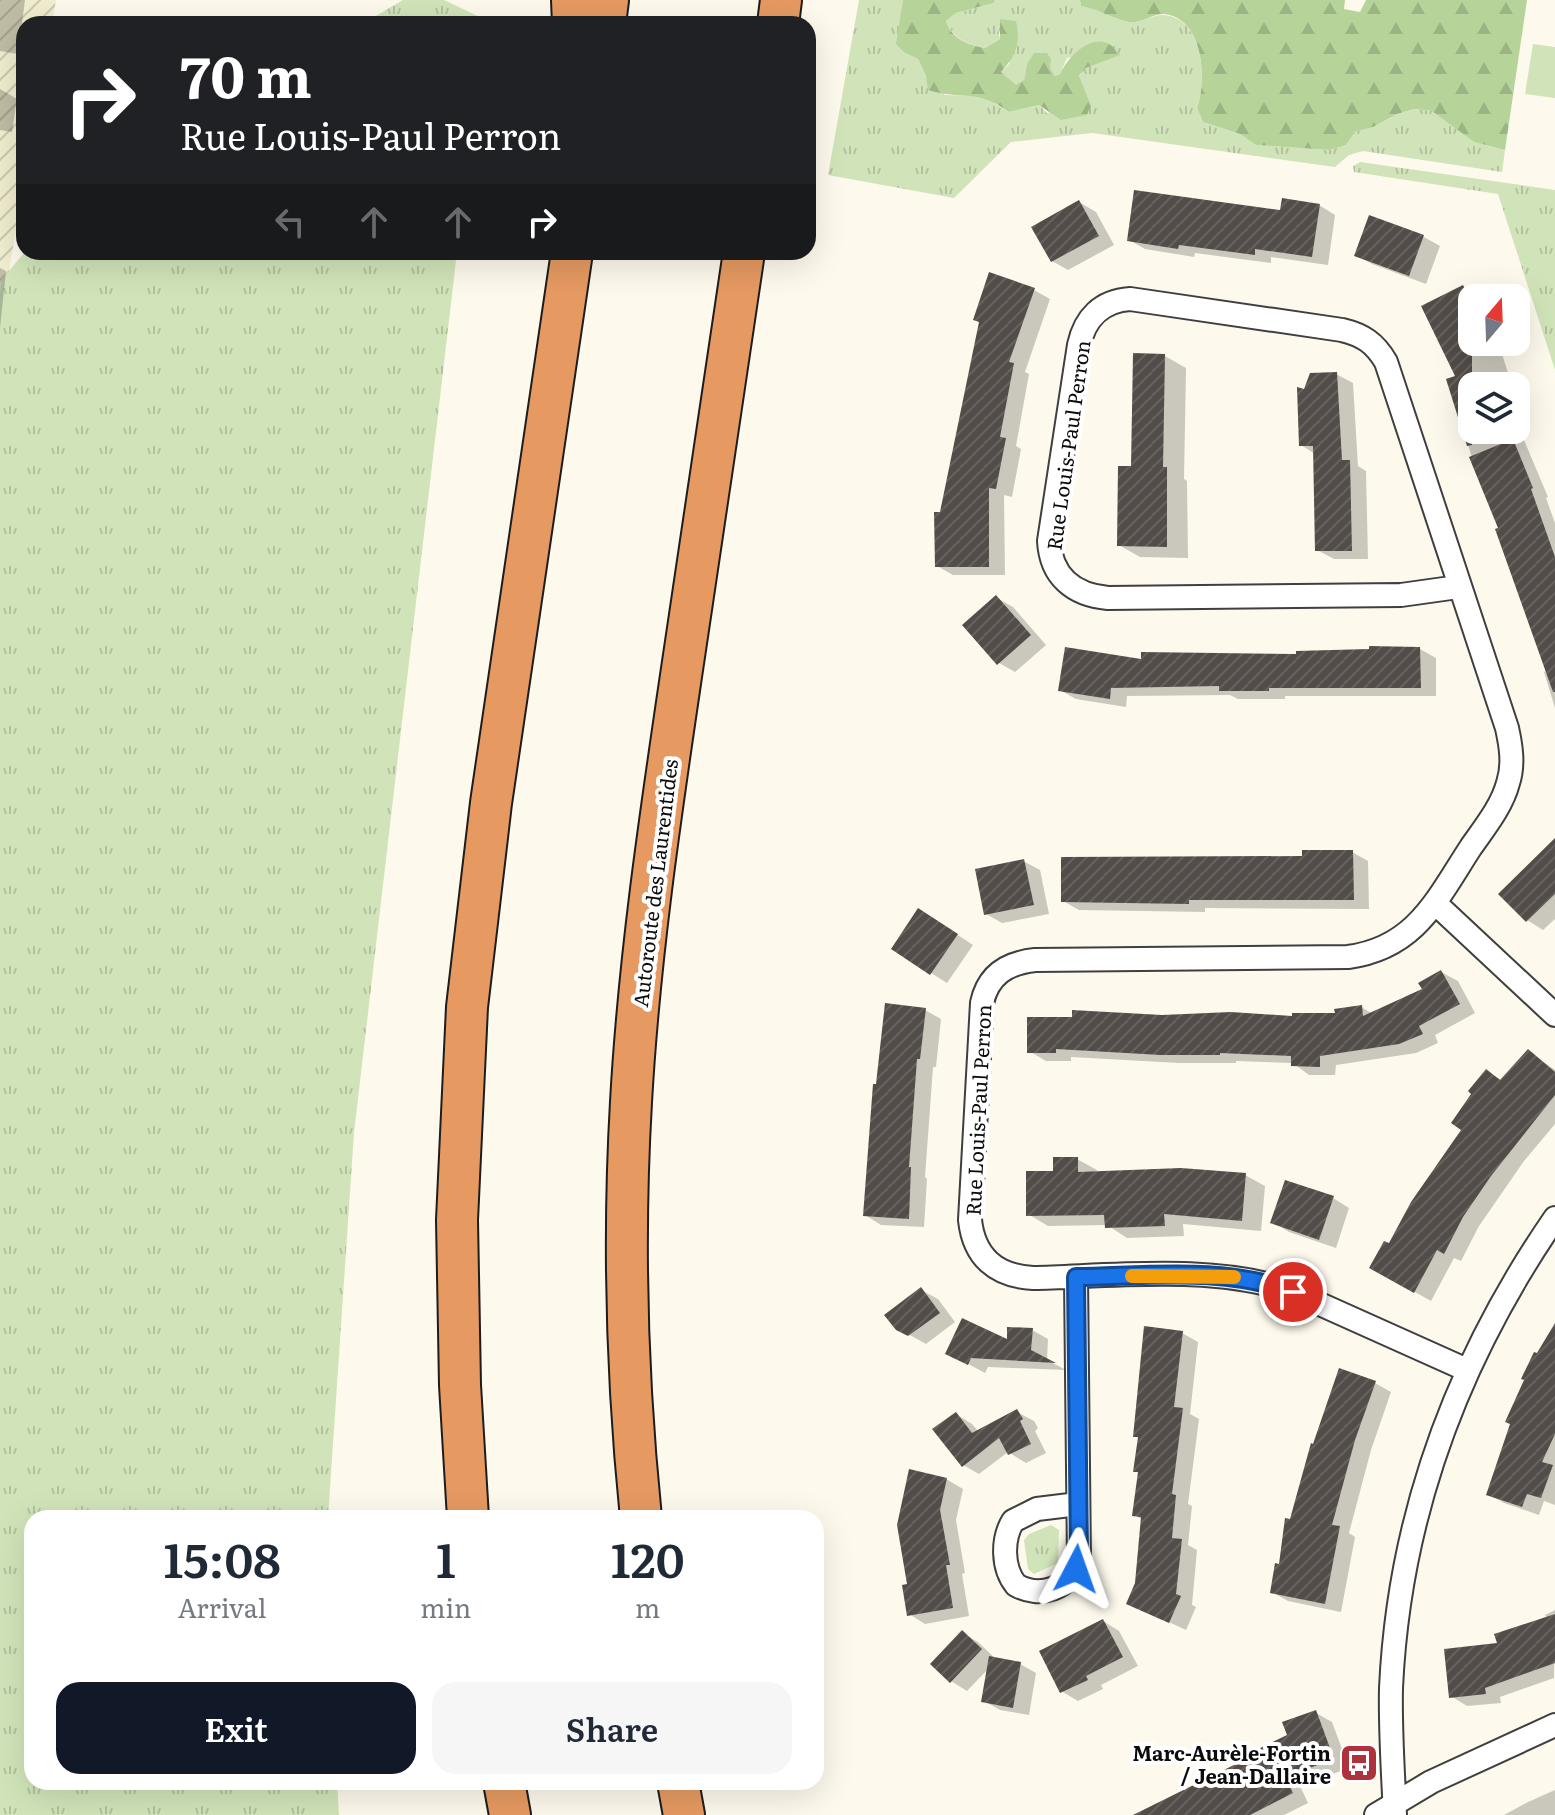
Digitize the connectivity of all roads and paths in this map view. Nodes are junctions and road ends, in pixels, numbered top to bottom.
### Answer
1 (571, 260) edge
2 (743, 260) edge
3 (1458, 587) junction
4 (1435, 903) junction
5 (1555, 1015) edge
6 (1555, 1218) edge
7 (1076, 1277) junction
8 (1467, 1370) junction
9 (1078, 1504) dead end
10 (468, 1510) edge
11 (640, 1510) edge
12 (1555, 1725) edge
13 (505, 1790) edge
14 (679, 1790) edge
15 (1388, 1811) edge
16 (510, 1815) edge
17 (684, 1815) edge

1 - 10 highway
2 - 11 highway, Autoroute des Laurentides
3 - 3 street, Rue Louis-Paul Perron
3 - 4 street, Rue Louis-Paul Perron
4 - 5 street
4 - 7 street, Rue Louis-Paul Perron
6 - 8 street
7 - 8 street, Rue Louis-Paul Perron
7 - 9 street
8 - 15 street
12 - 15 street
13 - 16 highway
14 - 17 highway

